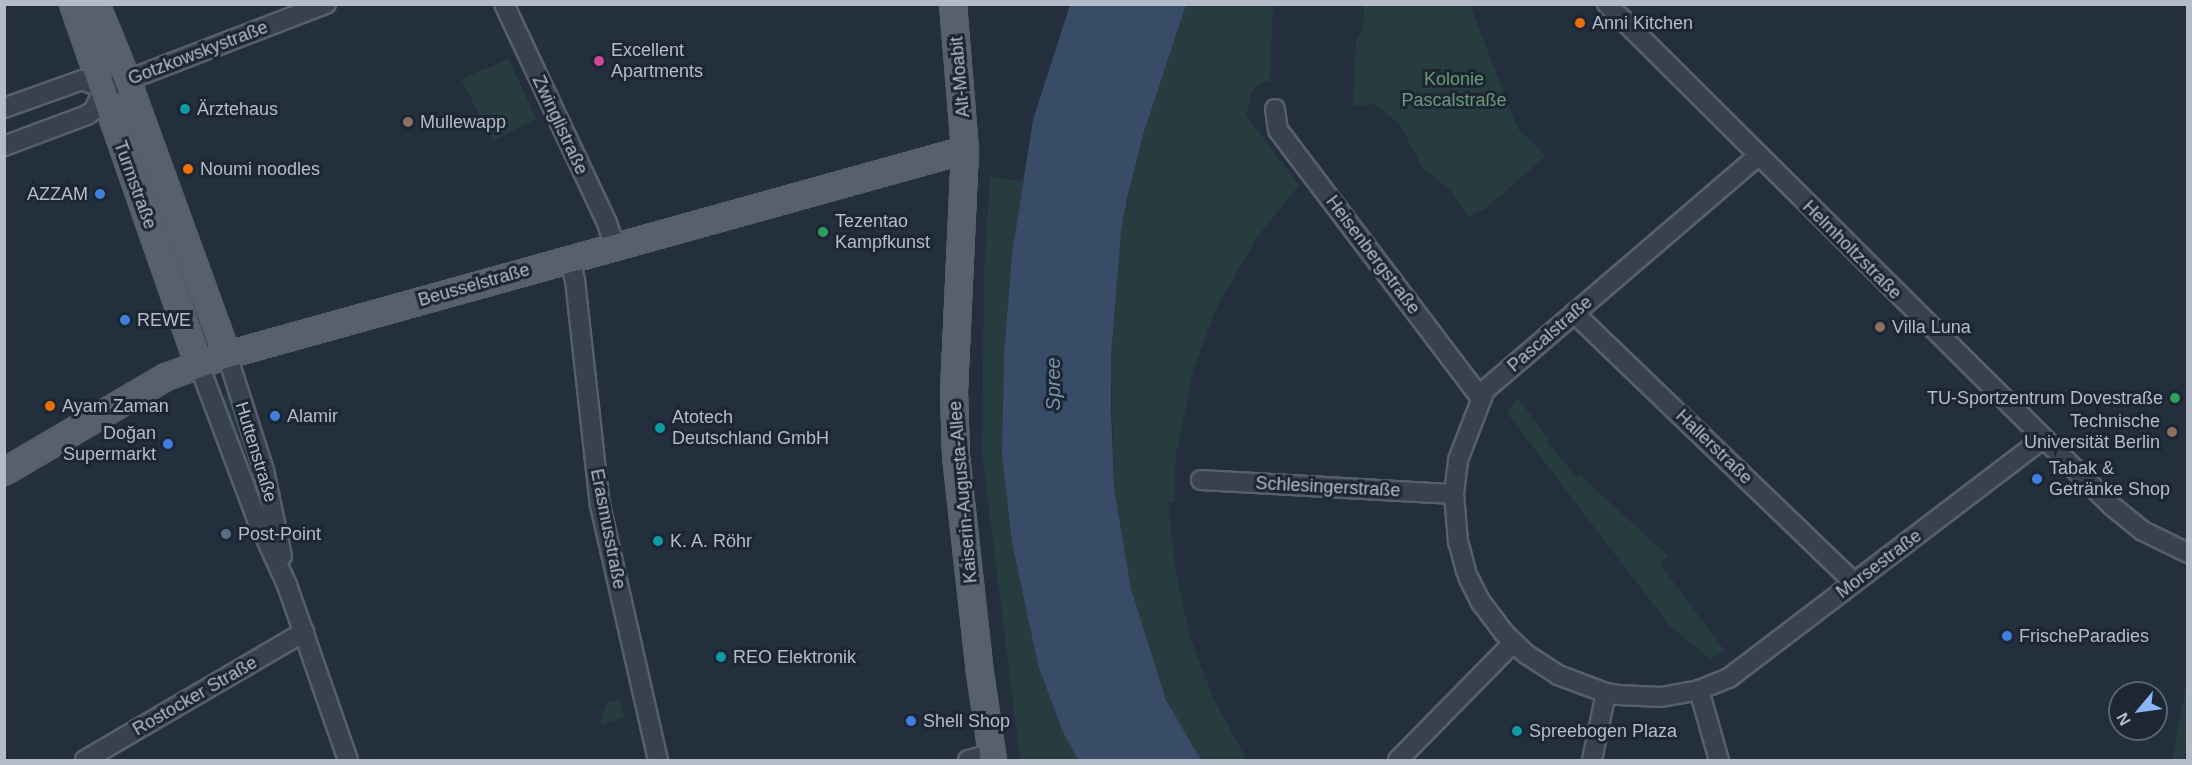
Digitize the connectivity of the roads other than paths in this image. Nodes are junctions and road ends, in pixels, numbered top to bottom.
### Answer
1 (73, 4) edge
2 (96, 4) edge
3 (326, 4) edge
4 (504, 4) edge
5 (953, 4) edge
6 (1607, 4) edge
7 (127, 80) junction
8 (104, 89) junction
9 (4, 108) edge
10 (1275, 109) dead end
11 (4, 146) edge
12 (965, 150) junction
13 (1758, 156) junction
14 (615, 247) junction
15 (570, 259) junction
16 (1574, 313) junction
17 (227, 355) junction
18 (199, 365) junction
19 (1480, 397) junction
20 (2043, 439) junction
21 (4, 472) edge
22 (1201, 480) dead end
23 (1454, 494) junction
24 (2187, 553) edge
25 (1854, 582) junction
26 (287, 585) junction
27 (304, 632) junction
28 (1513, 643) junction
29 (1705, 687) junction
30 (1606, 693) junction
31 (992, 757) edge
32 (85, 760) edge
33 (348, 760) edge
34 (658, 760) edge
35 (968, 760) edge
36 (1398, 760) edge
37 (1592, 760) edge
38 (1719, 760) edge

1 - 8 main road, Turmstraße
2 - 7 main road, Turmstraße
3 - 7 street, Gotzkowskystraße
4 - 14 street, Zwinglistraße
5 - 12 main road, Alt-Moabit
6 - 13 street, Helmholtzstraße
7 - 8 street, Gotzkowskystraße
7 - 17 main road, Turmstraße
8 - 9 street
8 - 11 street
8 - 18 main road, Turmstraße
10 - 19 street, Heisenbergstraße
12 - 14 main road, Beusselstraße
12 - 31 main road, Kaiserin-Augusta-Allee
13 - 16 street, Pascalstraße
13 - 20 street, Helmholtzstraße
14 - 15 main road, Beusselstraße
15 - 17 main road, Beusselstraße
15 - 34 street, Erasmusstraße
16 - 19 street, Pascalstraße
16 - 25 street, Hallerstraße
17 - 18 main road, Beusselstraße
17 - 26 street, Huttenstraße
18 - 21 main road, Beusselstraße
18 - 26 street, Huttenstraße
19 - 23 street, Pascalstraße
20 - 24 street, Helmholtzstraße
20 - 25 street, Morsestraße
22 - 23 street, Schlesingerstraße
23 - 28 street, Pascalstraße
25 - 29 street, Morsestraße
26 - 27 street, Huttenstraße
27 - 32 street, Rostocker Straße
27 - 33 street, Huttenstraße
28 - 30 street, Pascalstraße
28 - 36 street
29 - 30 street, Pascalstraße
29 - 38 street
30 - 37 street
31 - 35 street

